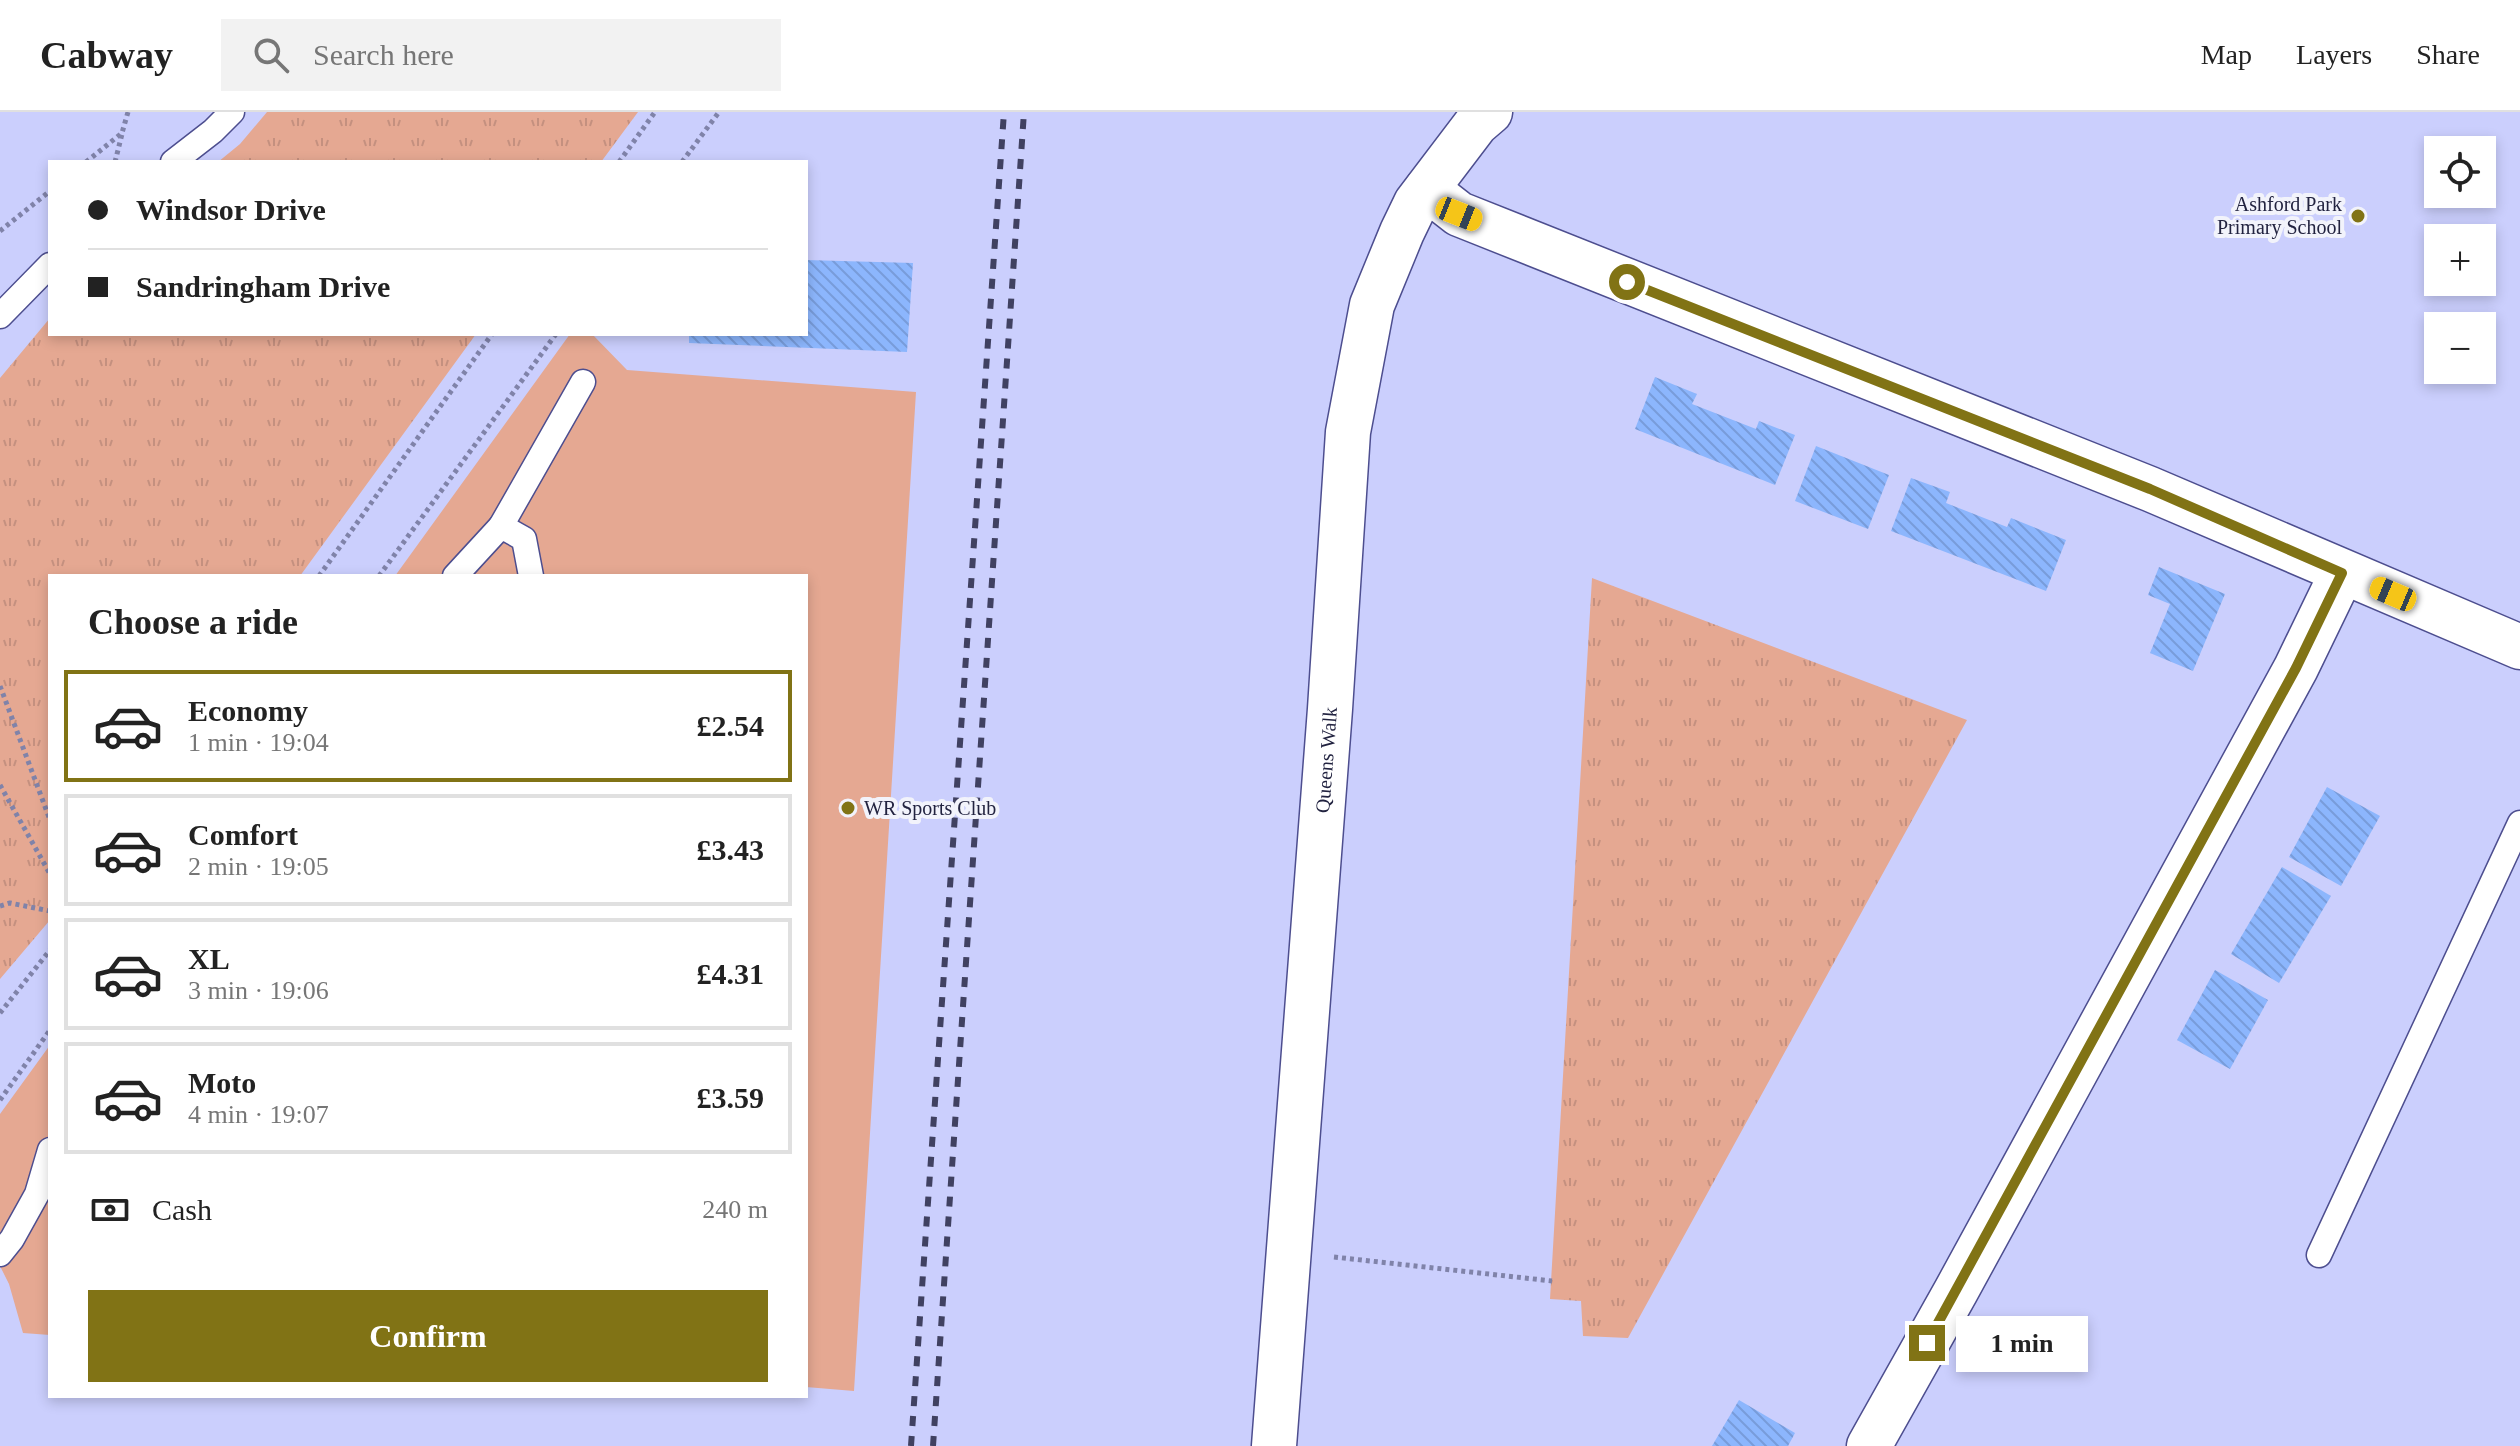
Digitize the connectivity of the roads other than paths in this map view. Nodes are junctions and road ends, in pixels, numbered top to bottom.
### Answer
1 (232, 112) edge
2 (1490, 112) edge
3 (176, 160) edge
4 (1427, 189) junction
5 (48, 267) edge
6 (0, 316) edge
7 (583, 382) dead end
8 (501, 526) junction
9 (2342, 573) junction
10 (457, 574) edge
11 (531, 574) edge
12 (2520, 647) edge
13 (2520, 823) edge
14 (48, 1157) edge
15 (0, 1254) edge
16 (2319, 1255) dead end
17 (1274, 1446) edge
18 (1869, 1446) edge

1 - 3 lane
2 - 4 street, Queens Walk
4 - 9 street
4 - 17 street, Queens Walk
5 - 6 lane
7 - 8 lane
8 - 10 lane
8 - 11 lane
9 - 12 street
9 - 18 street
13 - 16 lane
14 - 15 lane

